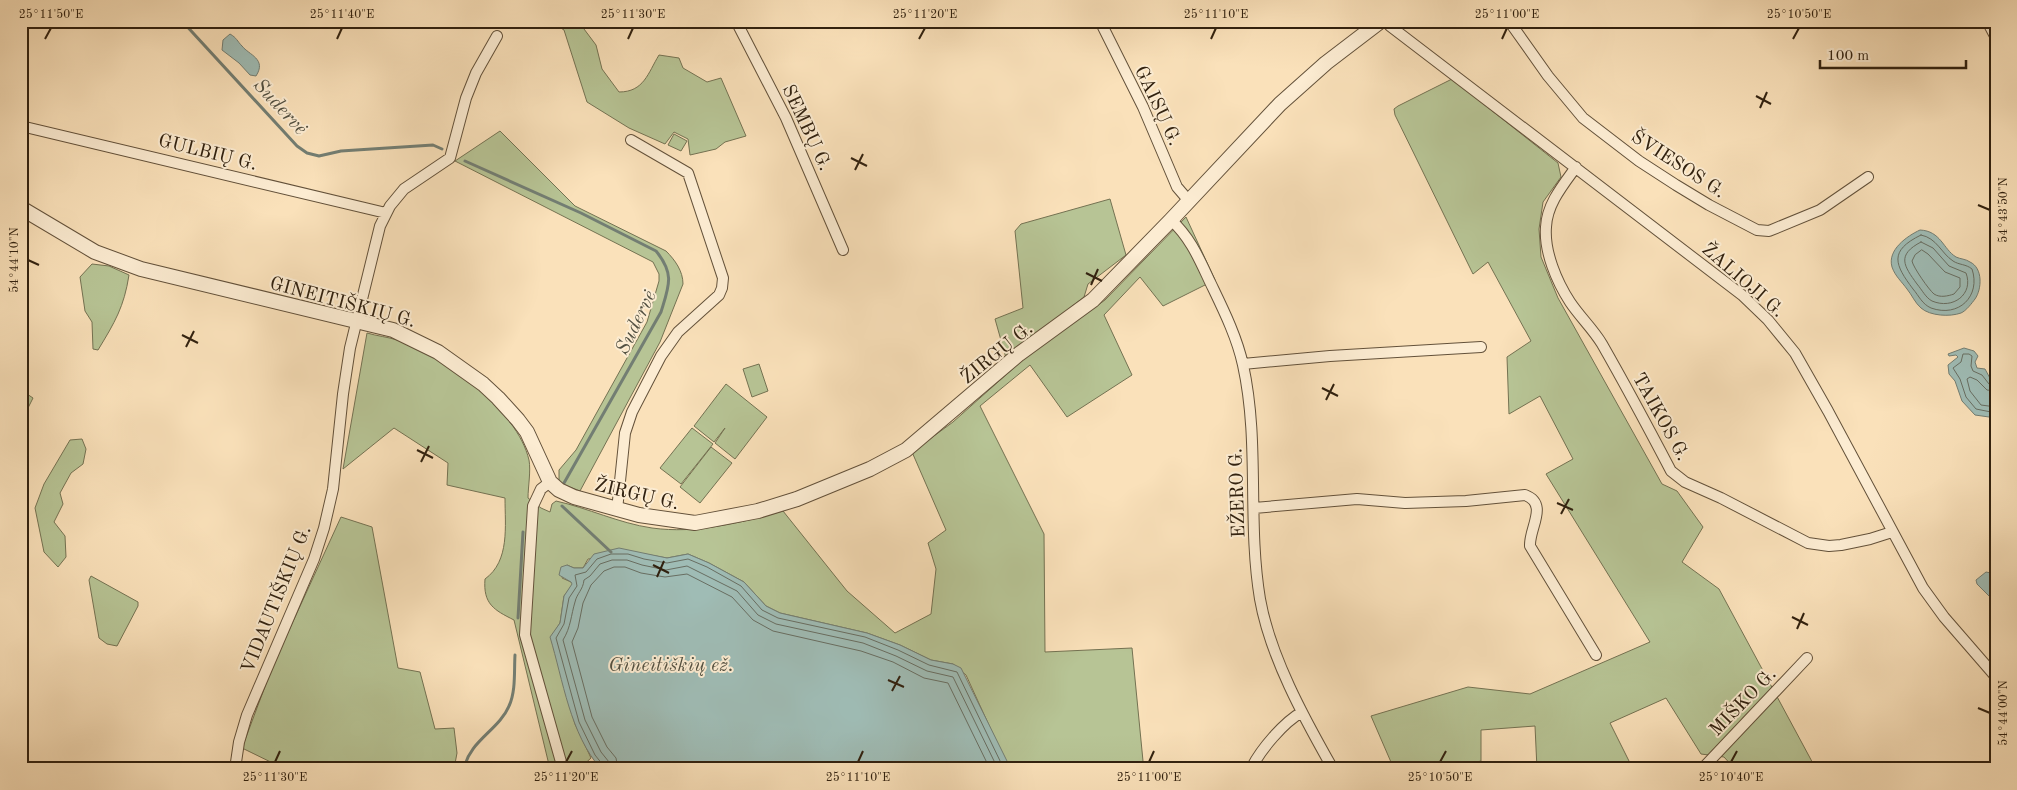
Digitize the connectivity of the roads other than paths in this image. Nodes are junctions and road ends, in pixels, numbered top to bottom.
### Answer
1 (736, 21) edge
2 (1100, 21) edge
3 (1381, 21) edge
4 (1386, 21) edge
5 (1509, 21) edge
6 (1987, 21) edge
7 (497, 36) dead end
8 (1996, 38) edge
9 (21, 126) edge
10 (631, 140) dead end
11 (1576, 167) junction
12 (1868, 177) dead end
13 (1188, 201) junction
14 (21, 208) edge
15 (386, 213) junction
16 (1172, 220) junction
17 (842, 250) dead end
18 (356, 320) junction
19 (1480, 347) dead end
20 (1243, 364) junction
21 (550, 482) junction
22 (1254, 508) junction
23 (617, 510) junction
24 (1892, 532) junction
25 (1596, 655) dead end
26 (1807, 658) dead end
27 (1996, 677) edge
28 (1302, 712) junction
29 (235, 769) edge
30 (563, 769) edge
31 (1251, 769) edge
32 (1333, 769) edge
33 (1702, 769) edge

1 - 17 street, SEMBŲ G.
2 - 13 street, GAISŲ G.
3 - 13 street, ŽIRGŲ G.
4 - 11 street, ŽALIOJI G.
5 - 12 street, ŠVIESOS G.
6 - 8 street
7 - 15 street, VIDAUTIŠKIŲ G.
9 - 15 street, GULBIŲ G.
10 - 23 street
11 - 24 street, ŽALIOJI G.
11 - 24 street, TAIKOS G.
13 - 16 street, ŽIRGŲ G.
14 - 18 street, GINEITIŠKIŲ G.
15 - 18 street, VIDAUTIŠKIŲ G.
16 - 20 street, EŽERO G.
16 - 23 street, ŽIRGŲ G.
18 - 21 street, GINEITIŠKIŲ G.
18 - 29 street, VIDAUTIŠKIŲ G.
19 - 20 street
20 - 22 street, EŽERO G.
21 - 23 street, ŽIRGŲ G.
21 - 30 street
22 - 25 street
22 - 28 street, EŽERO G.
24 - 27 street, ŽALIOJI G.
26 - 33 street, MIŠKO G.
28 - 31 street
28 - 32 street, EŽERO G.

